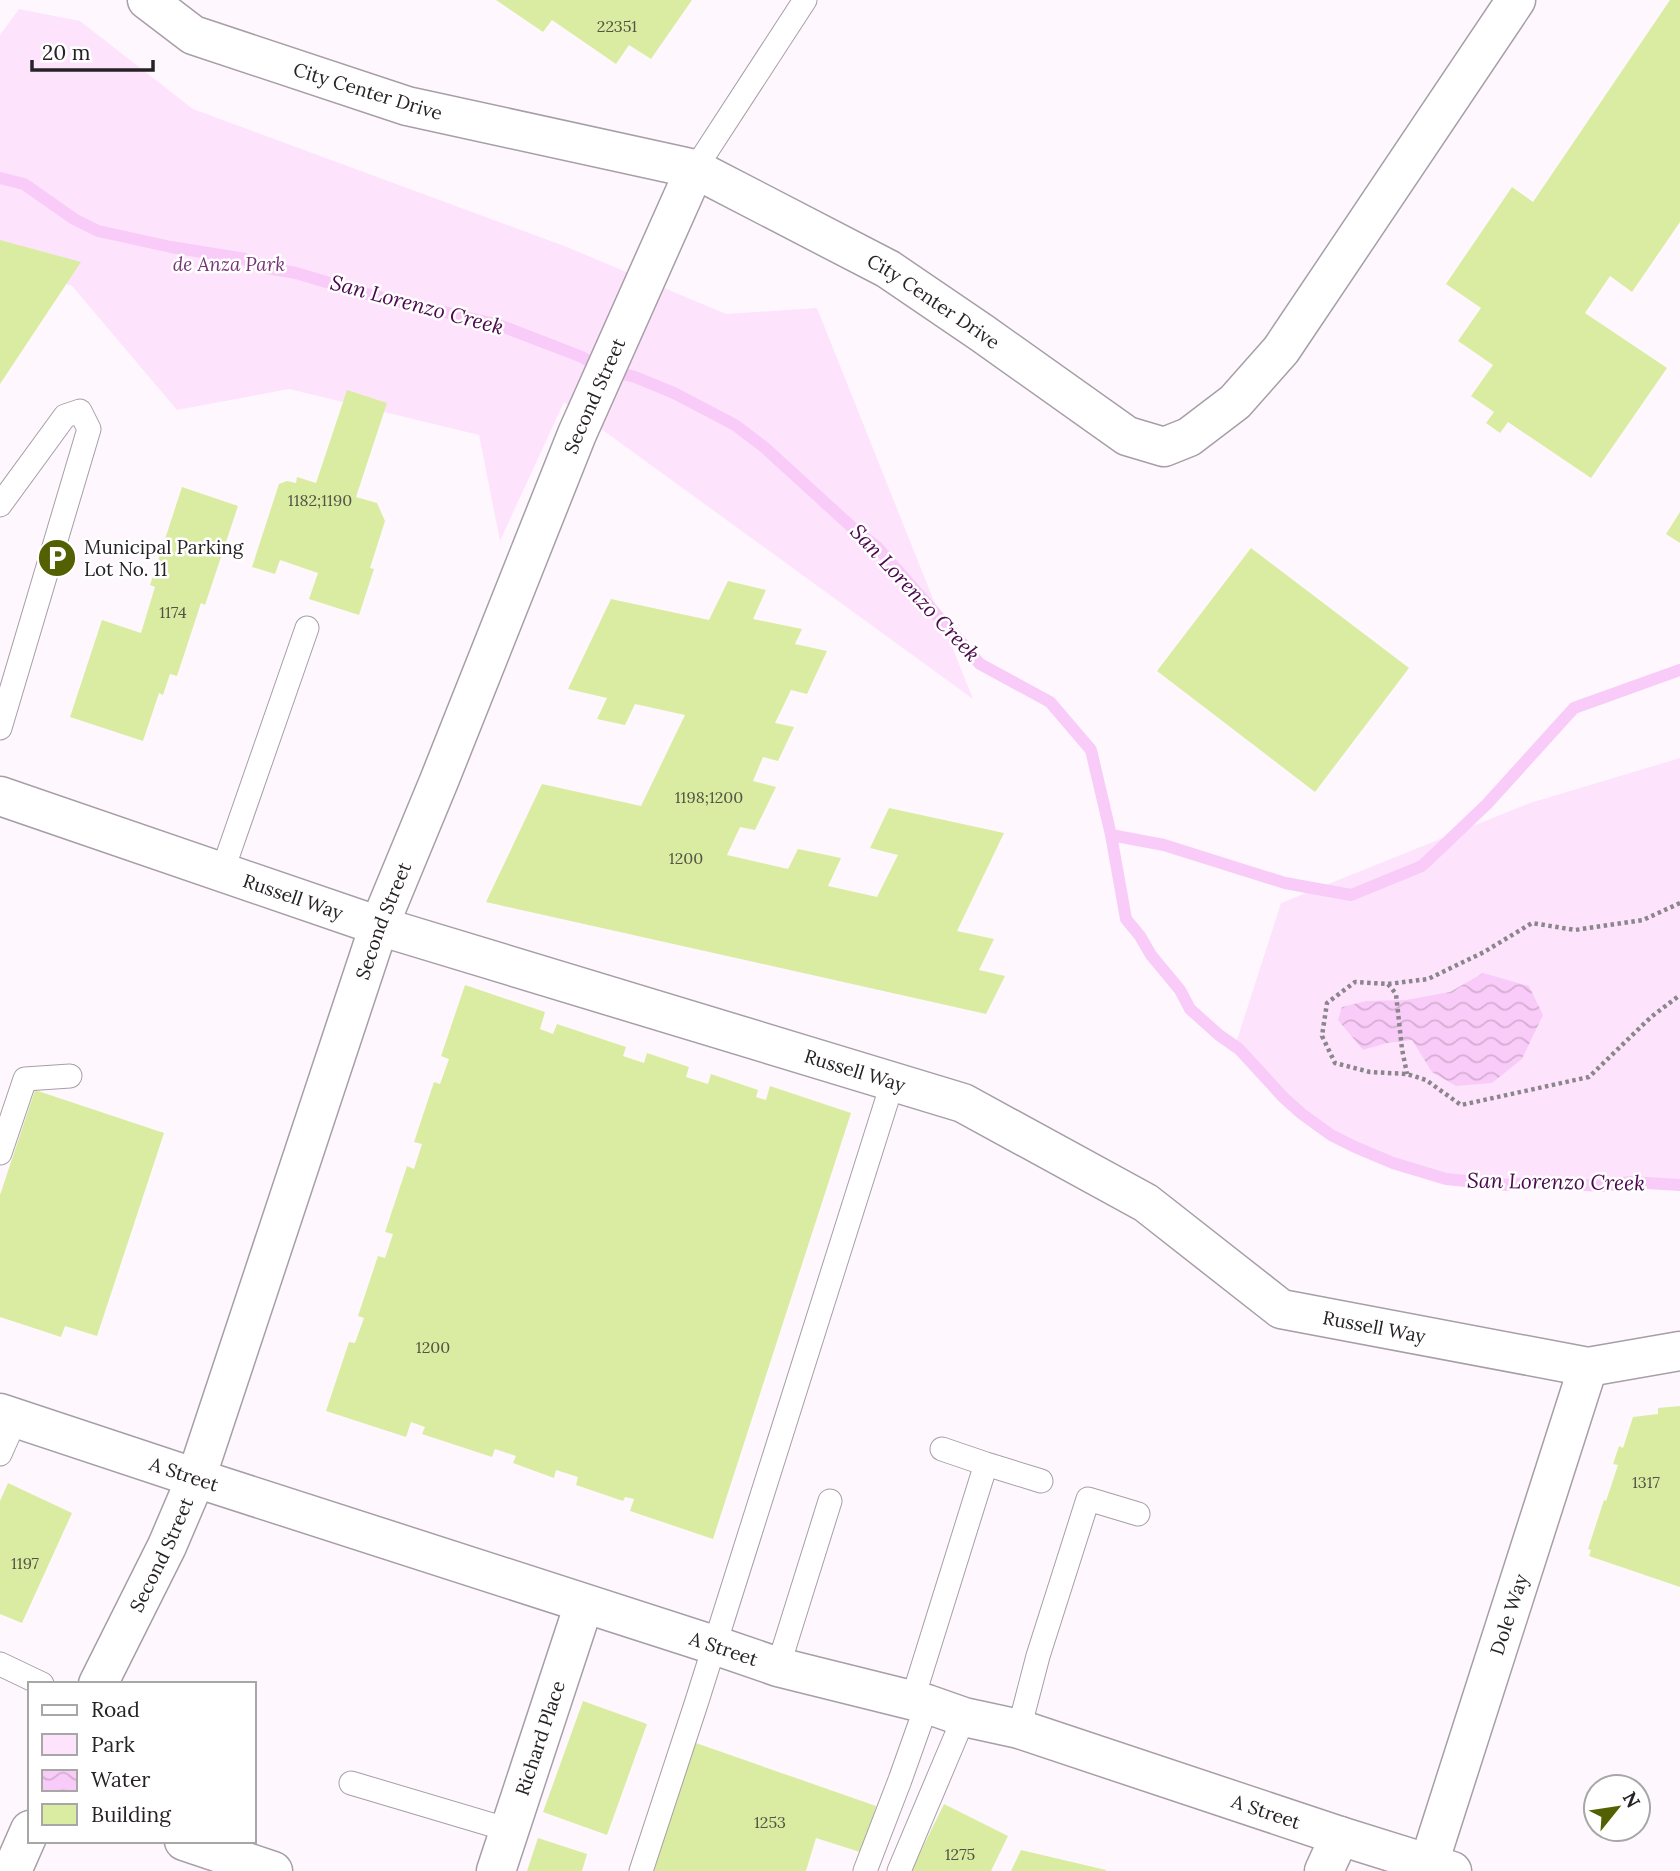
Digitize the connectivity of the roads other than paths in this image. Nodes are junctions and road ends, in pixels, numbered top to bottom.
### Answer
1 (147, 0) edge
2 (805, 0) edge
3 (1516, 0) edge
4 (695, 169) junction
5 (0, 505) edge
6 (307, 628) dead end
7 (0, 728) edge
8 (0, 796) edge
9 (222, 872) junction
10 (379, 926) junction
11 (70, 1076) dead end
12 (893, 1081) junction
13 (0, 1153) edge
14 (1680, 1351) edge
15 (1588, 1367) junction
16 (8, 1415) edge
17 (942, 1449) dead end
18 (0, 1454) edge
19 (986, 1464) junction
20 (196, 1478) junction
21 (1041, 1481) dead end
22 (830, 1501) dead end
23 (1138, 1514) dead end
24 (583, 1604) junction
25 (714, 1645) junction
26 (0, 1664) edge
27 (778, 1667) junction
28 (38, 1682) edge
29 (100, 1682) edge
30 (920, 1703) junction
31 (964, 1717) junction
32 (1019, 1729) junction
33 (351, 1783) dead end
34 (509, 1830) junction
35 (28, 1835) edge
36 (1340, 1836) junction
37 (205, 1845) edge
38 (1440, 1867) edge
39 (12, 1871) edge
40 (273, 1871) edge
41 (496, 1871) edge
42 (641, 1871) edge
43 (865, 1871) edge
44 (899, 1871) edge
45 (1324, 1871) edge

1 - 4 street, City Center Drive
2 - 4 lane
3 - 4 street, City Center Drive
4 - 10 street, Second Street
5 - 7 lane
6 - 9 lane
8 - 9 street, Russell Way
9 - 10 street, Russell Way
10 - 12 street, Russell Way
10 - 20 street, Second Street
11 - 13 lane
12 - 15 street, Russell Way
12 - 25 lane
14 - 15 street, Russell Way
15 - 38 street, Dole Way
16 - 18 lane
16 - 20 street, A Street
17 - 19 lane
19 - 21 lane
19 - 30 lane
20 - 24 street, A Street
20 - 29 street, Second Street
22 - 27 lane
23 - 32 lane
24 - 25 street, A Street
24 - 34 street, Richard Place
25 - 27 street, A Street
25 - 42 lane
26 - 28 lane
27 - 30 street, A Street
30 - 31 street, A Street
30 - 43 lane
31 - 32 street, A Street
31 - 44 lane
32 - 36 street, A Street
33 - 34 lane
34 - 41 street, Richard Place
35 - 39 street
36 - 38 street, A Street
36 - 45 street
37 - 40 street

